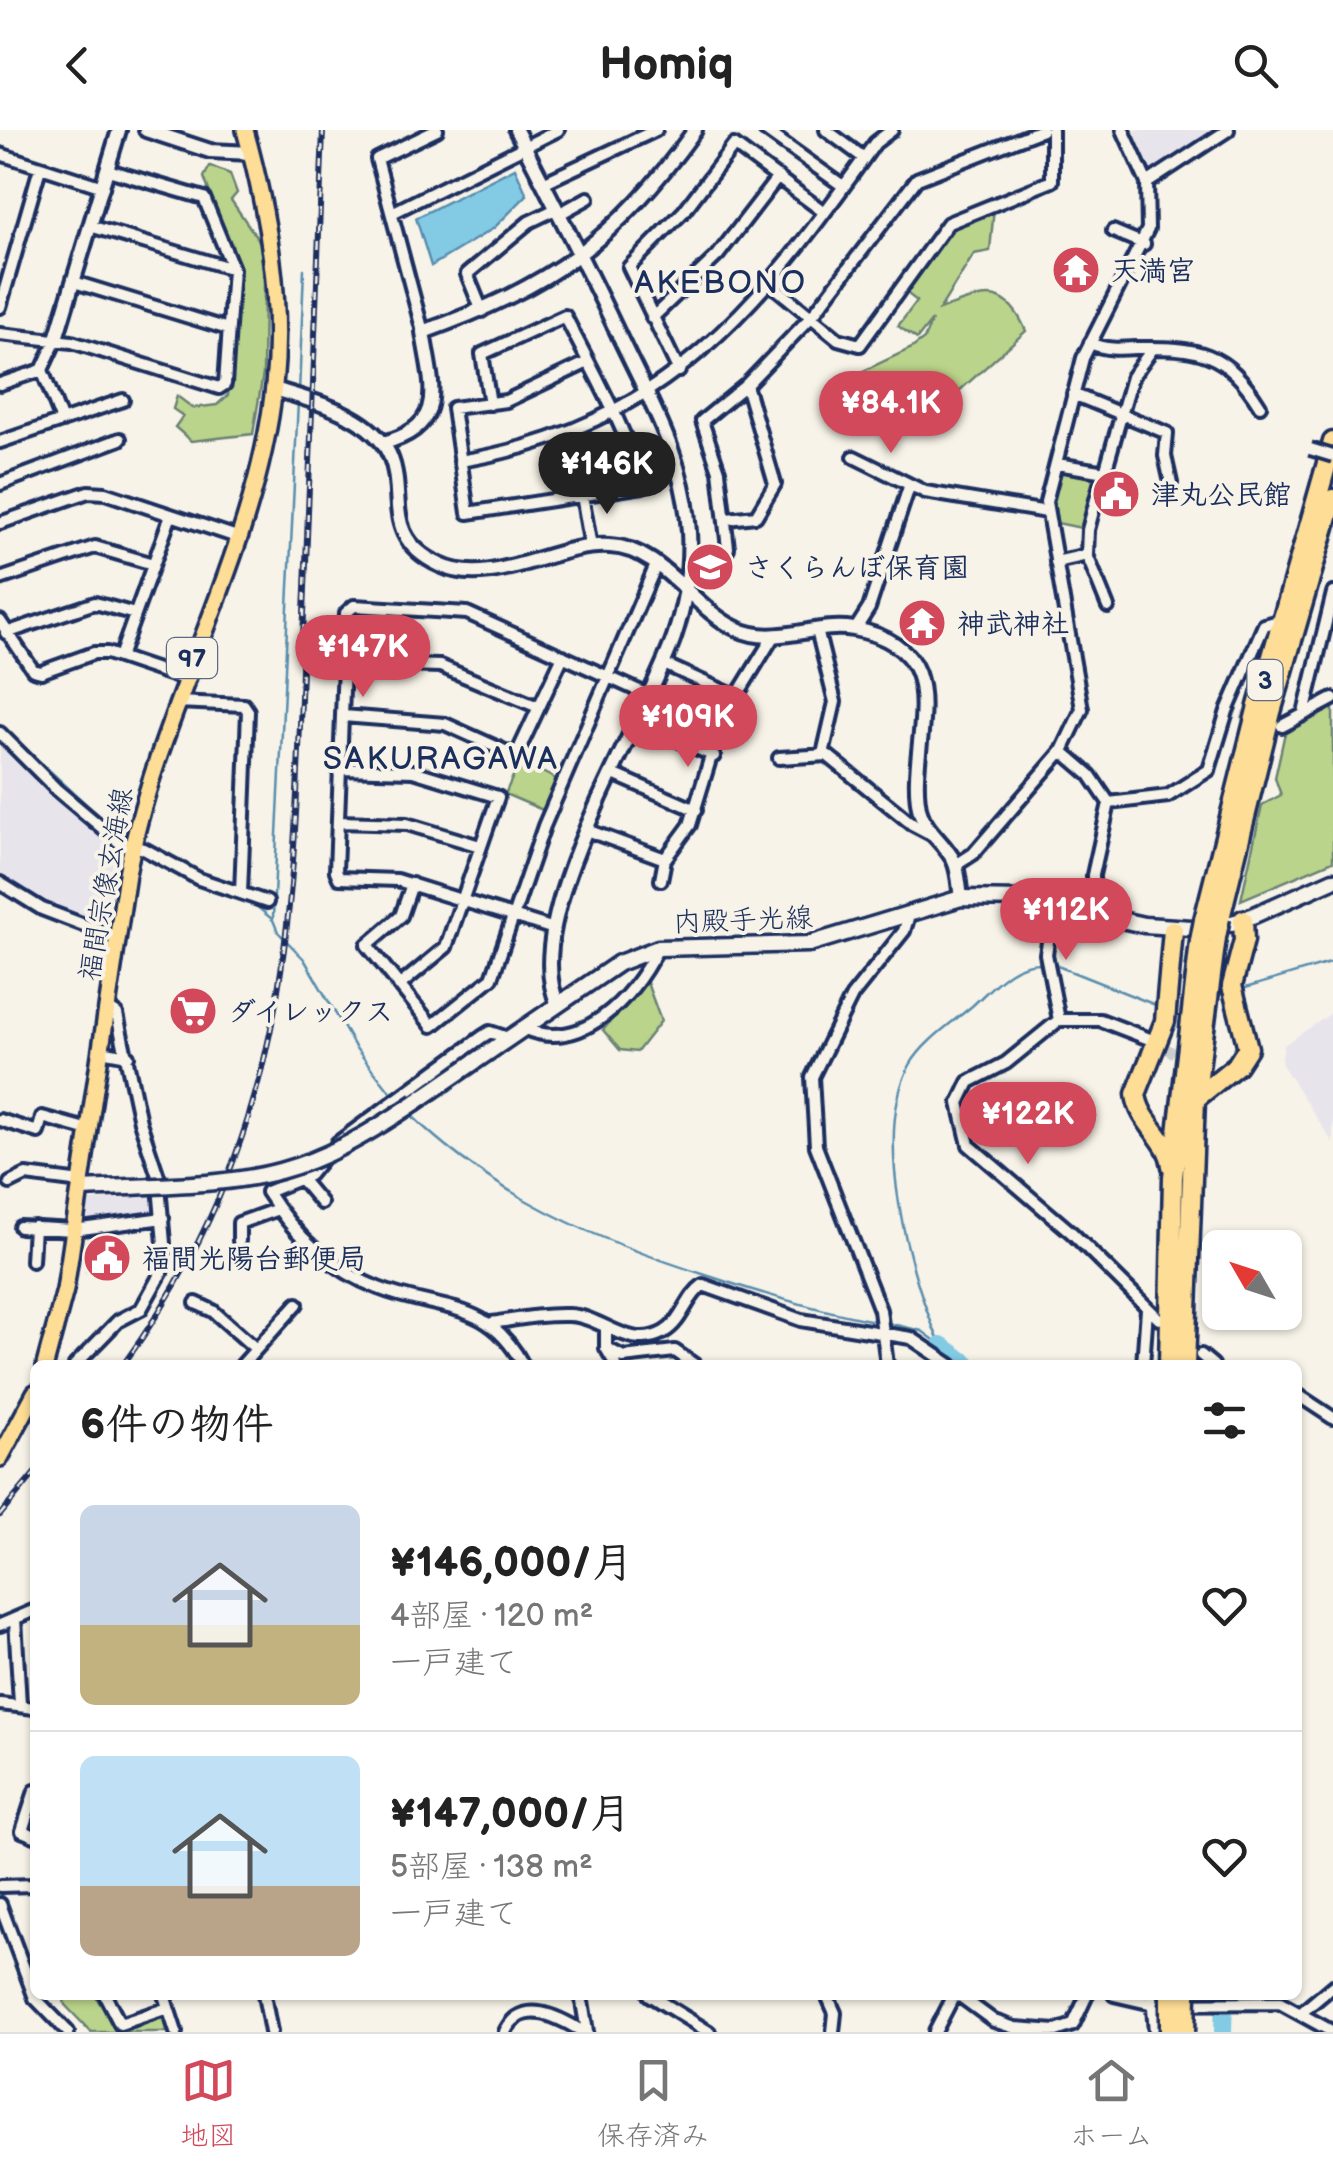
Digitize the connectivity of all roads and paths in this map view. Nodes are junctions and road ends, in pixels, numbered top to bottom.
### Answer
1 (119, 130) edge
2 (146, 130) edge
3 (245, 130) edge
4 (437, 130) edge
5 (516, 130) edge
6 (558, 130) edge
7 (656, 130) edge
8 (695, 130) edge
9 (765, 130) edge
10 (826, 130) edge
11 (892, 130) edge
12 (1042, 130) edge
13 (1052, 130) edge
14 (1122, 130) edge
15 (1228, 130) edge
16 (524, 146) junction
17 (252, 153) junction
18 (0, 154) edge
19 (864, 158) junction
20 (40, 168) junction
21 (108, 170) junction
22 (778, 177) junction
23 (543, 184) junction
24 (1147, 184) junction
25 (103, 186) junction
26 (843, 186) junction
27 (588, 198) dead end
28 (394, 212) junction
29 (558, 212) junction
30 (824, 212) junction
31 (90, 226) junction
32 (1113, 231) dead end
33 (1144, 244) junction
34 (581, 256) junction
35 (233, 269) junction
36 (74, 282) junction
37 (771, 284) junction
38 (0, 307) edge
39 (482, 311) junction
40 (812, 316) junction
41 (652, 318) junction
42 (228, 330) junction
43 (423, 332) junction
44 (0, 334) edge
45 (55, 342) junction
46 (1090, 343) junction
47 (1153, 348) junction
48 (588, 362) junction
49 (42, 370) junction
50 (679, 371) junction
51 (0, 384) edge
52 (746, 385) junction
53 (274, 390) junction
54 (648, 394) junction
55 (1073, 394) junction
56 (123, 400) dead end
57 (490, 404) junction
58 (1260, 406) dead end
59 (613, 410) junction
60 (1119, 412) junction
61 (62, 420) junction
62 (120, 439) dead end
63 (0, 442) edge
64 (1333, 442) edge
65 (383, 444) junction
66 (1310, 449) dead end
67 (1333, 456) edge
68 (854, 457) dead end
69 (460, 461) junction
70 (1057, 464) junction
71 (1103, 473) junction
72 (1170, 483) dead end
73 (0, 484) edge
74 (909, 487) junction
75 (582, 495) junction
76 (1333, 499) edge
77 (1047, 512) junction
78 (171, 515) junction
79 (727, 518) junction
80 (0, 523) edge
81 (237, 537) junction
82 (591, 547) junction
83 (689, 553) junction
84 (1087, 556) junction
85 (1056, 562) junction
86 (153, 564) junction
87 (656, 565) junction
88 (0, 579) edge
89 (685, 591) junction
90 (1333, 593) edge
91 (1108, 607) dead end
92 (135, 614) junction
93 (1282, 620) junction
94 (0, 621) edge
95 (817, 630) junction
96 (855, 630) junction
97 (6, 633) junction
98 (773, 637) junction
99 (563, 656) junction
100 (120, 657) junction
101 (344, 663) junction
102 (664, 664) junction
103 (184, 679) junction
104 (609, 679) junction
105 (648, 695) junction
106 (735, 696) junction
107 (1333, 699) edge
108 (176, 702) junction
109 (538, 707) junction
110 (1304, 713) junction
111 (343, 716) junction
112 (637, 722) junction
113 (1282, 726) dead end
114 (0, 734) edge
115 (1062, 751) junction
116 (823, 754) junction
117 (714, 756) junction
118 (779, 758) dead end
119 (340, 768) junction
120 (613, 774) junction
121 (1109, 803) junction
122 (696, 810) junction
123 (339, 822) junction
124 (589, 830) junction
125 (932, 834) junction
126 (133, 845) junction
127 (480, 846) junction
128 (665, 860) junction
129 (956, 865) junction
130 (661, 880) dead end
131 (1333, 880) edge
132 (0, 883) edge
133 (412, 884) junction
134 (241, 892) junction
135 (961, 898) junction
136 (461, 900) junction
137 (268, 902) dead end
138 (1054, 906) junction
139 (910, 912) junction
140 (1093, 914) junction
141 (511, 916) junction
142 (1243, 920) junction
143 (552, 928) junction
144 (1210, 929) junction
145 (1173, 930) junction
146 (118, 938) junction
147 (658, 948) junction
148 (399, 986) junction
149 (558, 1004) junction
150 (108, 1008) junction
151 (1238, 1016) junction
152 (1058, 1020) junction
153 (523, 1028) junction
154 (1202, 1034) junction
155 (508, 1038) junction
156 (1152, 1040) tunnel mouth
157 (100, 1051) junction
158 (128, 1056) junction
159 (1187, 1102) junction
160 (1143, 1116) junction
161 (0, 1120) edge
162 (89, 1130) junction
163 (1173, 1177) junction
164 (159, 1179) dead end
165 (301, 1179) junction
166 (10, 1183) dead end
167 (81, 1186) junction
168 (160, 1197) dead end
169 (321, 1203) dead end
170 (278, 1209) junction
171 (164, 1218) junction
172 (20, 1227) dead end
173 (34, 1227) junction
174 (74, 1230) junction
175 (239, 1241) dead end
176 (32, 1261) dead end
177 (196, 1303) dead end
178 (297, 1304) dead end
179 (1148, 1309) junction
180 (1159, 1319) dead end
181 (492, 1323) junction
182 (606, 1329) junction
183 (883, 1334) junction
184 (606, 1348) junction
185 (256, 1349) junction
186 (47, 1360) edge
187 (80, 1360) edge
188 (246, 1360) edge
189 (520, 1360) edge
190 (613, 1360) edge
191 (689, 1360) edge
192 (886, 1360) edge
193 (944, 1360) edge
194 (1143, 1360) edge
195 (1169, 1360) edge
196 (1193, 1360) edge
197 (1302, 1398) edge
198 (30, 1401) edge
199 (1333, 1418) edge
200 (0, 1458) edge
201 (30, 1612) edge
202 (16, 1619) junction
203 (0, 1625) edge
204 (19, 1680) junction
205 (30, 1680) edge
206 (0, 1704) edge
207 (20, 1704) junction
208 (30, 1707) edge
209 (30, 1807) edge
210 (30, 1834) edge
211 (30, 1885) edge
212 (0, 1886) edge
213 (0, 1904) edge
214 (6, 1942) edge
215 (1333, 1986) edge
216 (30, 1988) edge
217 (37, 2000) edge
218 (108, 2000) edge
219 (166, 2000) edge
220 (265, 2000) edge
221 (586, 2000) edge
222 (657, 2000) edge
223 (829, 2000) edge
224 (952, 2000) edge
225 (965, 2000) edge
226 (1085, 2000) edge
227 (1158, 2000) edge
228 (1159, 2000) edge
229 (1186, 2000) edge
230 (1229, 2000) edge
231 (168, 2008) junction
232 (1301, 2014) junction
233 (1078, 2028) edge
234 (68, 2032) edge
235 (176, 2032) edge
236 (271, 2032) edge
237 (505, 2032) edge
238 (585, 2032) edge
239 (710, 2032) edge
240 (833, 2032) edge
241 (936, 2032) edge
242 (1155, 2032) edge
243 (1170, 2032) edge
244 (1186, 2032) edge
245 (1333, 2032) edge

1 - 21 street
2 - 17 street
3 - 17 main road, 福間宗像玄海線 / 97
4 - 28 street
5 - 16 street
6 - 16 street
7 - 23 street
8 - 34 street
9 - 26 street
10 - 19 street
11 - 19 street
12 - 40 street
13 - 40 street
14 - 24 street
15 - 24 street
16 - 23 street
16 - 28 street
17 - 53 main road, 福間宗像玄海線 / 97
18 - 20 street
19 - 26 street
20 - 25 street
20 - 38 street
21 - 25 street
21 - 35 street
22 - 30 street
22 - 41 street
22 - 41 street
23 - 29 street
24 - 33 street
25 - 31 street
26 - 30 street
27 - 29 street
28 - 43 street
29 - 34 street
29 - 39 street
30 - 37 street
31 - 35 street
31 - 36 street
32 - 33 street
33 - 46 street
34 - 39 street
34 - 54 street
35 - 42 street
36 - 42 street
36 - 45 street
37 - 40 street
37 - 50 street
39 - 43 street
40 - 52 street
41 - 50 street
42 - 45 street
43 - 65 street
44 - 45 street
45 - 49 street
46 - 47 street
46 - 55 street
47 - 58 street
47 - 60 street
48 - 57 street
48 - 57 street
48 - 59 street
49 - 51 street
49 - 61 street
50 - 54 street
52 - 79 street
52 - 79 street
53 - 65 street
53 - 81 main road, 福間宗像玄海線 / 97
54 - 59 street
54 - 83 street
55 - 60 street
55 - 70 street
56 - 61 street
57 - 69 street
59 - 69 street
59 - 75 street
60 - 71 street
60 - 72 street
61 - 63 street
62 - 73 street
64 - 93 highway, 3
65 - 82 street
66 - 67 street, bridge
68 - 74 street
69 - 75 street
70 - 71 street
70 - 77 street
71 - 84 street
74 - 77 street
74 - 96 street
75 - 82 street
76 - 144 highway, 3
77 - 85 street
78 - 80 street
78 - 81 street
78 - 86 street
79 - 83 street
81 - 103 main road, 福間宗像玄海線 / 97
82 - 87 street
83 - 89 street
84 - 85 street
84 - 91 street
85 - 115 street
86 - 88 street
86 - 92 street
87 - 89 street
87 - 104 street
89 - 98 street
89 - 102 street
90 - 110 street
92 - 97 street
92 - 100 street
93 - 121 street
93 - 144 highway, 3
94 - 97 street
95 - 96 street
95 - 98 street
95 - 116 street
96 - 125 street
97 - 100 street
98 - 106 street
99 - 101 street
99 - 104 street
99 - 109 street
100 - 103 street
101 - 109 street
101 - 111 street
102 - 105 street
102 - 106 street
103 - 108 main road, 福間宗像玄海線 / 97
104 - 105 street
104 - 141 street
105 - 112 street
106 - 117 street
107 - 110 street
108 - 126 main road, 福間宗像玄海線 / 97
108 - 134 street
109 - 111 street
110 - 113 street
111 - 119 street
112 - 117 street
112 - 120 street
114 - 126 street
115 - 121 street
115 - 129 street
116 - 118 street
116 - 125 street
117 - 122 street
119 - 123 street
119 - 127 street
120 - 122 street
120 - 124 street
121 - 140 street
122 - 128 street
123 - 127 street
123 - 133 street
124 - 128 street
124 - 143 street
125 - 129 street
126 - 134 street
126 - 146 main road, 福間宗像玄海線 / 97
127 - 136 street
128 - 130 street
129 - 135 street
131 - 142 main road, 内殿手光線
132 - 146 street
133 - 136 street
133 - 148 street
134 - 137 street
135 - 138 main road, 内殿手光線
135 - 139 main road, 内殿手光線
136 - 141 street
136 - 148 street
138 - 140 main road, 内殿手光線
138 - 152 street
139 - 147 main road, 内殿手光線
139 - 183 street
140 - 145 main road, 内殿手光線
141 - 143 street
141 - 148 street
142 - 145 main road, 内殿手光線
142 - 151 highway
143 - 149 street
144 - 154 highway, 3
144 - 159 highway, 3
145 - 160 highway
146 - 150 main road, 福間宗像玄海線 / 97
147 - 149 main road, 内殿手光線
147 - 153 street
149 - 153 main road, 内殿手光線
150 - 157 main road, 福間宗像玄海線 / 97
150 - 158 street
151 - 154 highway
151 - 159 highway
152 - 156 street
152 - 179 street
153 - 155 main road, 内殿手光線
154 - 159 highway, 3
155 - 165 street
155 - 167 main road, 内殿手光線, bridge
157 - 158 street
157 - 162 main road, 福間宗像玄海線 / 97
158 - 164 street
159 - 160 highway
159 - 163 highway, 3
159 - 196 highway, 3
160 - 163 highway
161 - 162 street
162 - 167 main road, 福間宗像玄海線 / 97
163 - 195 highway, 3
165 - 169 street
165 - 170 street
166 - 167 street
167 - 174 main road, 福間宗像玄海線 / 97
168 - 171 street
170 - 175 street
170 - 181 street
171 - 174 street
171 - 187 street
172 - 173 street
173 - 174 street
173 - 176 street
174 - 186 main road, 福間宗像玄海線 / 97
177 - 185 street
178 - 185 street
179 - 180 street
179 - 194 street
181 - 182 street
181 - 189 street
182 - 183 street
182 - 184 street
183 - 192 street
183 - 193 street
184 - 190 street
184 - 191 street
185 - 188 street
197 - 199 street
198 - 200 main road
201 - 202 street
202 - 203 street
202 - 204 street
204 - 205 street
204 - 207 street
206 - 207 street
207 - 208 street
209 - 210 street
211 - 212 street
213 - 214 street
214 - 216 street
215 - 232 street
217 - 234 street
218 - 231 street
219 - 231 street
220 - 236 street
221 - 238 street
222 - 239 street
223 - 240 street
224 - 241 street
225 - 233 street
226 - 233 street
227 - 242 street
228 - 243 highway, bridge
229 - 244 highway, bridge
230 - 232 street
231 - 235 street
232 - 245 street
237 - 238 street

